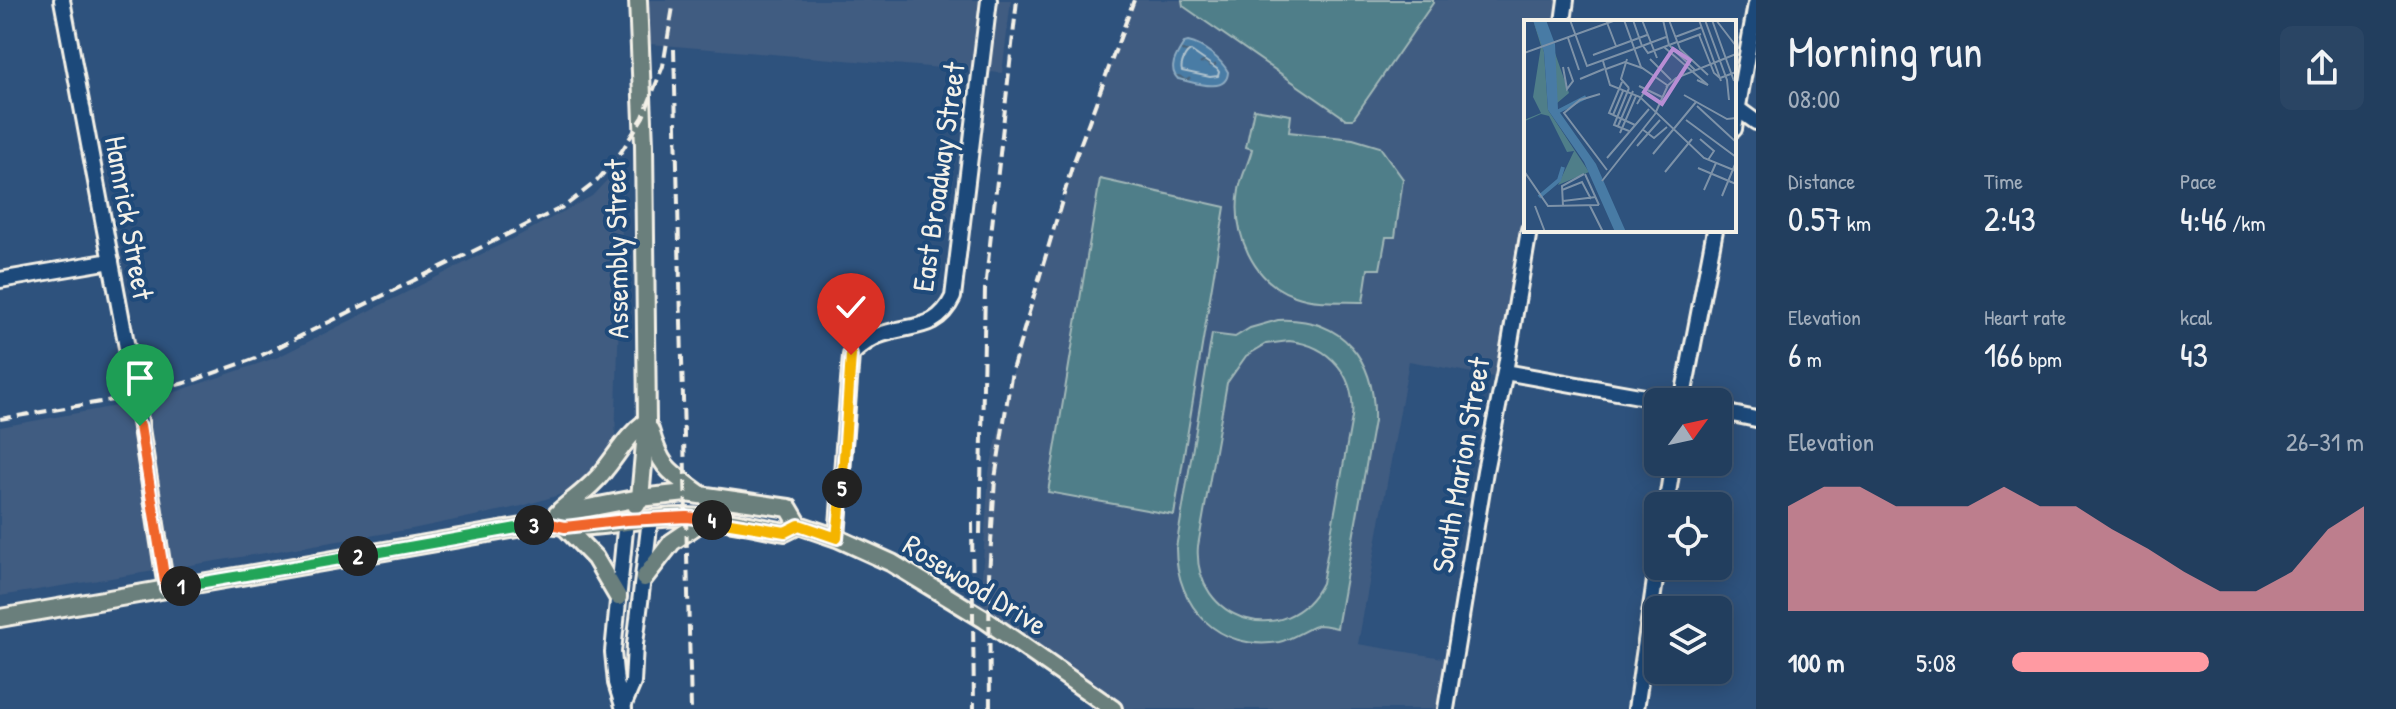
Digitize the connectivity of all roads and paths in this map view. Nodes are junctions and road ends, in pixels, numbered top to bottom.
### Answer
1 (62, 0) edge
2 (638, 0) edge
3 (989, 0) edge
4 (1566, 0) edge
5 (1756, 4) edge
6 (1563, 20) edge
7 (1738, 109) junction
8 (1736, 119) edge
9 (1756, 122) edge
10 (1529, 232) edge
11 (1715, 232) edge
12 (111, 261) junction
13 (0, 280) edge
14 (1505, 372) junction
15 (1685, 388) edge
16 (1644, 397) edge
17 (1732, 414) edge
18 (1756, 419) edge
19 (647, 421) junction
20 (701, 495) junction
21 (640, 498) junction
22 (650, 519) junction
23 (706, 519) junction
24 (626, 520) junction
25 (556, 521) junction
26 (799, 525) junction
27 (837, 538) junction
28 (644, 578) junction
29 (1655, 580) edge
30 (166, 588) junction
31 (618, 597) junction
32 (0, 618) edge
33 (624, 706) edge
34 (1113, 709) edge
35 (1446, 709) edge
36 (1636, 709) edge

1 - 12 street, Hamrick Street
2 - 19 main road, Assembly Street
3 - 27 street, East Broadway Street
4 - 6 street
5 - 7 street
7 - 8 street
7 - 9 street
10 - 14 street, South Marion Street
11 - 15 street
12 - 13 street
12 - 30 street, Hamrick Street
14 - 16 street
14 - 35 street, South Marion Street
17 - 18 street
19 - 20 main road
19 - 21 main road, Assembly Street
19 - 25 main road
20 - 21 main road, Rosewood Drive
20 - 26 main road, Rosewood Drive
21 - 22 main road
21 - 24 main road, Assembly Street
21 - 25 main road, Rosewood Drive
22 - 23 main road, Rosewood Drive
22 - 24 main road, Rosewood Drive
22 - 28 street
23 - 26 main road, Rosewood Drive
23 - 28 main road
24 - 25 main road, Rosewood Drive
24 - 31 street
25 - 30 main road, Rosewood Drive
25 - 31 main road
26 - 27 main road, Rosewood Drive
27 - 34 main road, Rosewood Drive
28 - 33 street
29 - 36 street
30 - 32 main road, Rosewood Drive
31 - 33 street

